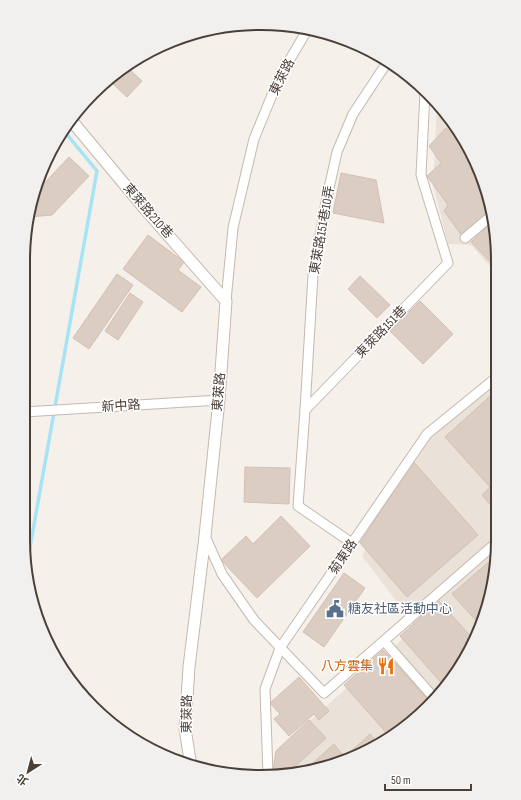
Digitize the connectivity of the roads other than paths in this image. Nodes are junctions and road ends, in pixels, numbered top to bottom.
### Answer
1 (305, 34) edge
2 (385, 66) edge
3 (425, 100) edge
4 (75, 124) edge
5 (487, 219) edge
6 (465, 238) dead end
7 (226, 301) junction
8 (491, 382) edge
9 (219, 400) junction
10 (305, 410) junction
11 (30, 412) edge
12 (205, 536) junction
13 (352, 543) junction
14 (491, 547) edge
15 (384, 641) junction
16 (280, 648) junction
17 (431, 694) edge
18 (190, 759) edge
19 (268, 770) edge

1 - 7 street, 東萊路
2 - 10 street, 東萊路151巷10弄
3 - 10 street, 東萊路151巷
4 - 7 street, 東萊路210巷
5 - 6 street
7 - 9 street, 東萊路
8 - 13 street, 菊東路
9 - 11 street, 新中路
9 - 12 street, 東萊路
10 - 13 street
12 - 16 street
12 - 18 street, 東萊路
13 - 16 street, 菊東路
14 - 15 street
15 - 16 street
15 - 17 street
16 - 19 street, 菊東路

